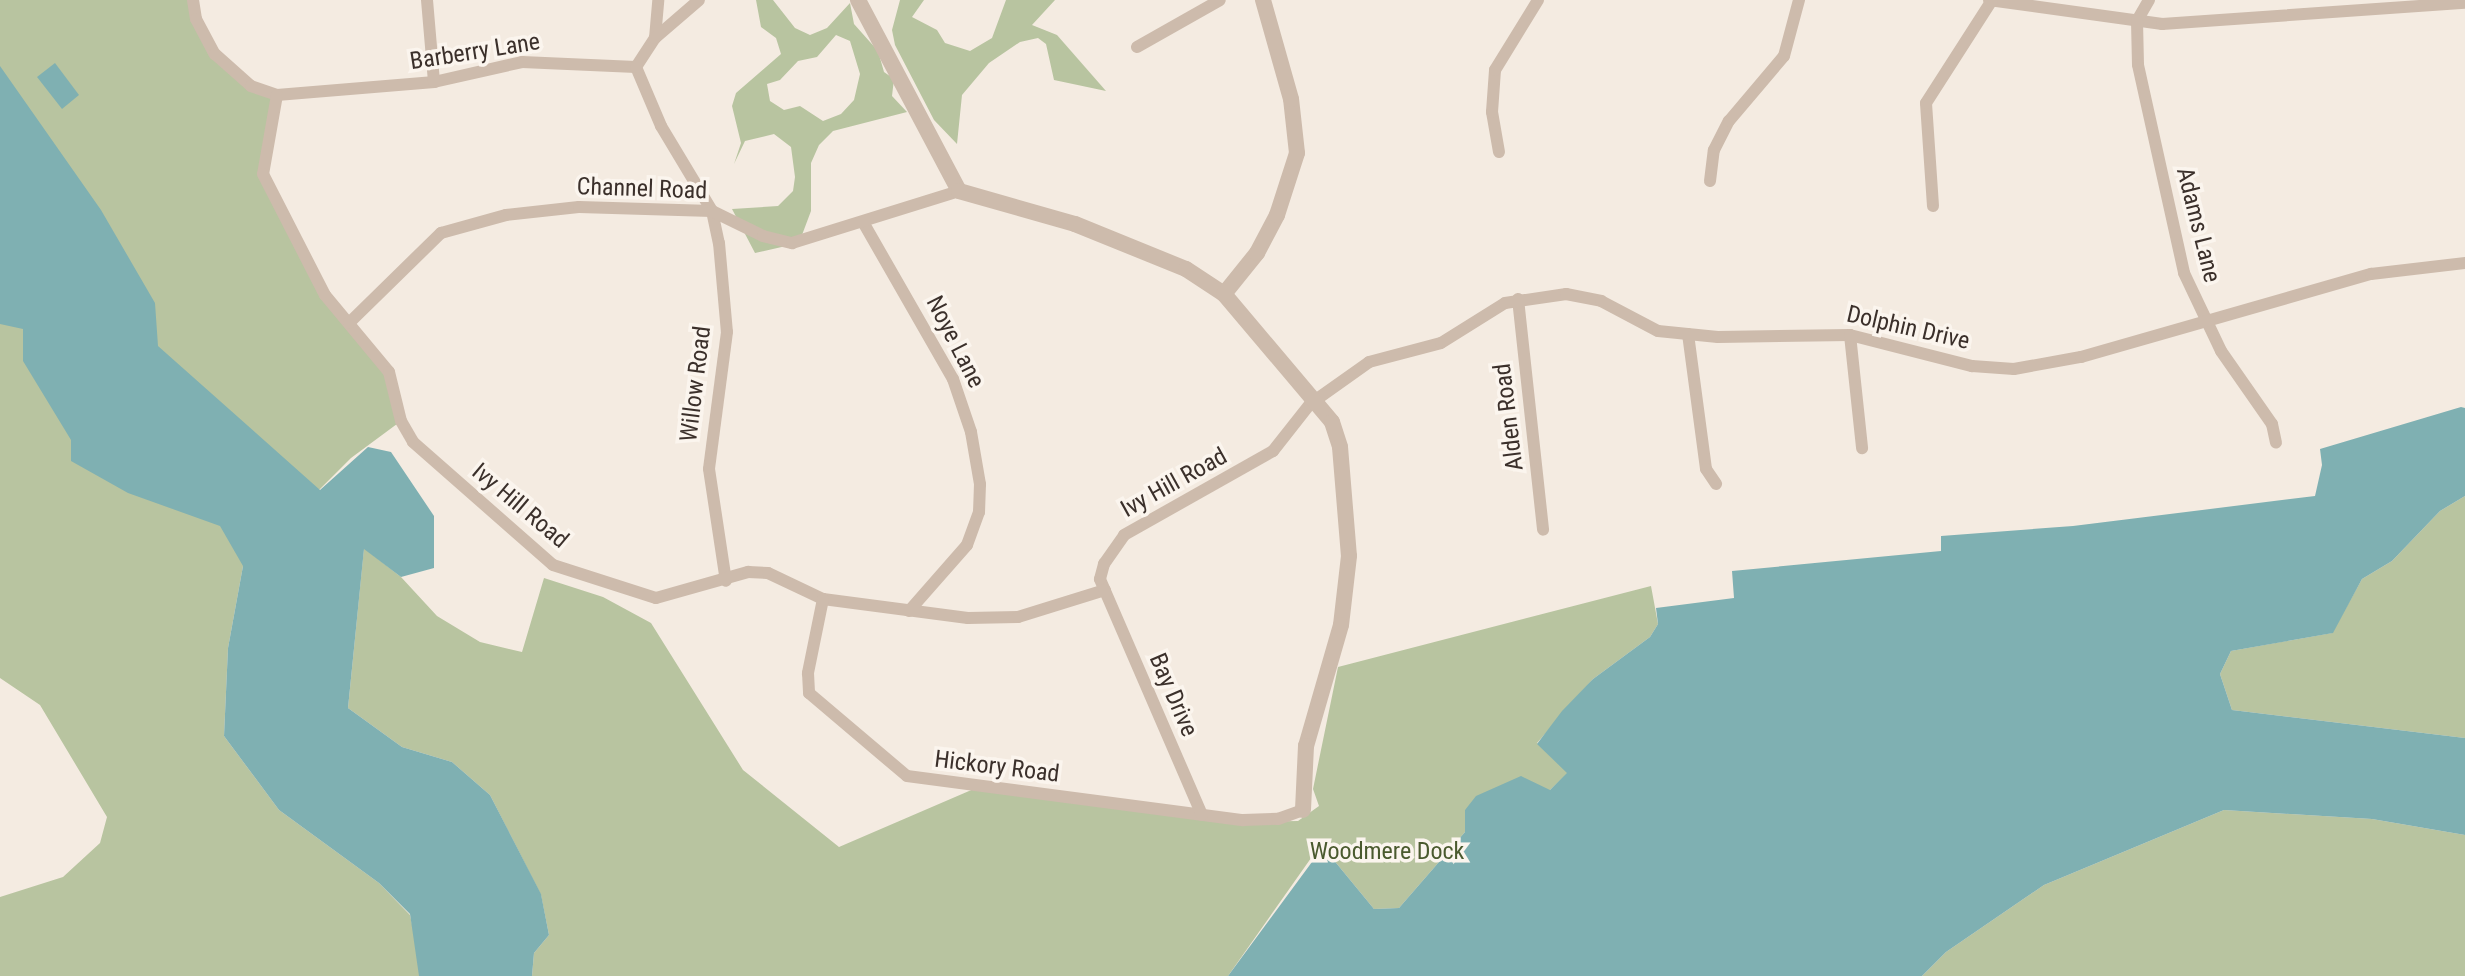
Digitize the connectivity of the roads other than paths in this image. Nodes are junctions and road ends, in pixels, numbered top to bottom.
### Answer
1 (193, 0) edge
2 (427, 0) edge
3 (658, 0) edge
4 (699, 0) edge
5 (858, 0) edge
6 (1220, 0) edge
7 (1263, 0) edge
8 (1538, 0) edge
9 (1799, 0) edge
10 (1991, 0) edge
11 (2149, 0) edge
12 (2465, 3) edge
13 (2137, 21) junction
14 (655, 38) junction
15 (1137, 47) dead end
16 (636, 67) junction
17 (434, 82) junction
18 (277, 95) junction
19 (1499, 152) dead end
20 (1710, 181) dead end
21 (959, 191) junction
22 (1933, 206) dead end
23 (712, 211) junction
24 (863, 222) junction
25 (2465, 263) edge
26 (1224, 294) junction
27 (1518, 299) junction
28 (2206, 321) junction
29 (349, 323) junction
30 (1688, 334) junction
31 (1850, 335) junction
32 (1316, 400) junction
33 (2276, 443) dead end
34 (1862, 448) dead end
35 (1716, 484) dead end
36 (1543, 530) dead end
37 (726, 581) junction
38 (1105, 590) junction
39 (823, 599) junction
40 (909, 611) junction
41 (1303, 810) joint
42 (1202, 815) junction

1 - 18 street
2 - 17 street
3 - 14 street
4 - 14 street
5 - 21 street
6 - 15 street
7 - 26 street
8 - 19 street
9 - 20 street
10 - 13 street
10 - 22 street
11 - 13 street
12 - 13 street
13 - 28 street, Adams Lane
14 - 16 street
16 - 17 street, Barberry Lane
16 - 23 street, Willow Road
17 - 18 street, Barberry Lane
18 - 29 street, Ivy Hill Road
21 - 24 street, Channel Road
21 - 26 street
23 - 24 street, Channel Road
23 - 29 street, Channel Road
23 - 37 street, Willow Road
24 - 40 street, Noye Lane
25 - 28 street, Dolphin Drive
26 - 32 street
27 - 30 street, Dolphin Drive
27 - 32 street, Dolphin Drive
27 - 36 street, Alden Road
28 - 31 street, Dolphin Drive
28 - 33 street, Adams Lane
29 - 37 street, Ivy Hill Road
30 - 31 street, Dolphin Drive
30 - 35 street
31 - 34 street
32 - 38 street, Ivy Hill Road
32 - 41 street
37 - 39 street, Ivy Hill Road
38 - 40 street, Ivy Hill Road
38 - 42 street, Bay Drive
39 - 40 street, Ivy Hill Road
39 - 42 street, Hickory Road
41 - 42 street, Hickory Road

